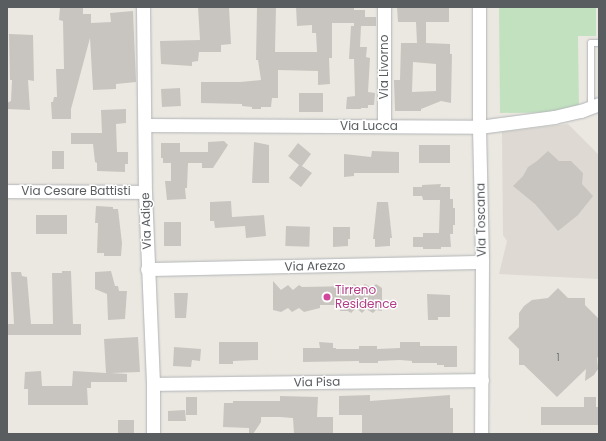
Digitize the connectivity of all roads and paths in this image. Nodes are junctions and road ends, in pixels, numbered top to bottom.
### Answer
1 (143, 7) edge
2 (384, 7) edge
3 (479, 7) edge
4 (599, 43) edge
5 (595, 106) edge
6 (146, 125) junction
7 (384, 126) junction
8 (479, 127) junction
9 (7, 191) edge
10 (145, 192) junction
11 (482, 262) junction
12 (147, 269) junction
13 (482, 380) junction
14 (153, 384) junction
15 (153, 434) edge
16 (481, 434) edge

1 - 6 street, Via Adige
2 - 7 street, Via Livorno
3 - 8 street, Via Toscana
4 - 5 lane, Via Lucca
5 - 8 street, Via Lucca
6 - 7 street, Via Lucca
6 - 10 street, Via Adige
7 - 8 street, Via Lucca
8 - 11 street, Via Toscana
9 - 10 street, Via Cesare Battisti
10 - 12 street, Via Adige
11 - 12 street, Via Arezzo
11 - 13 street, Via Toscana
12 - 14 street, Via Adige
13 - 14 street, Via Pisa
13 - 16 street, Via Toscana
14 - 15 street, Via Adige

